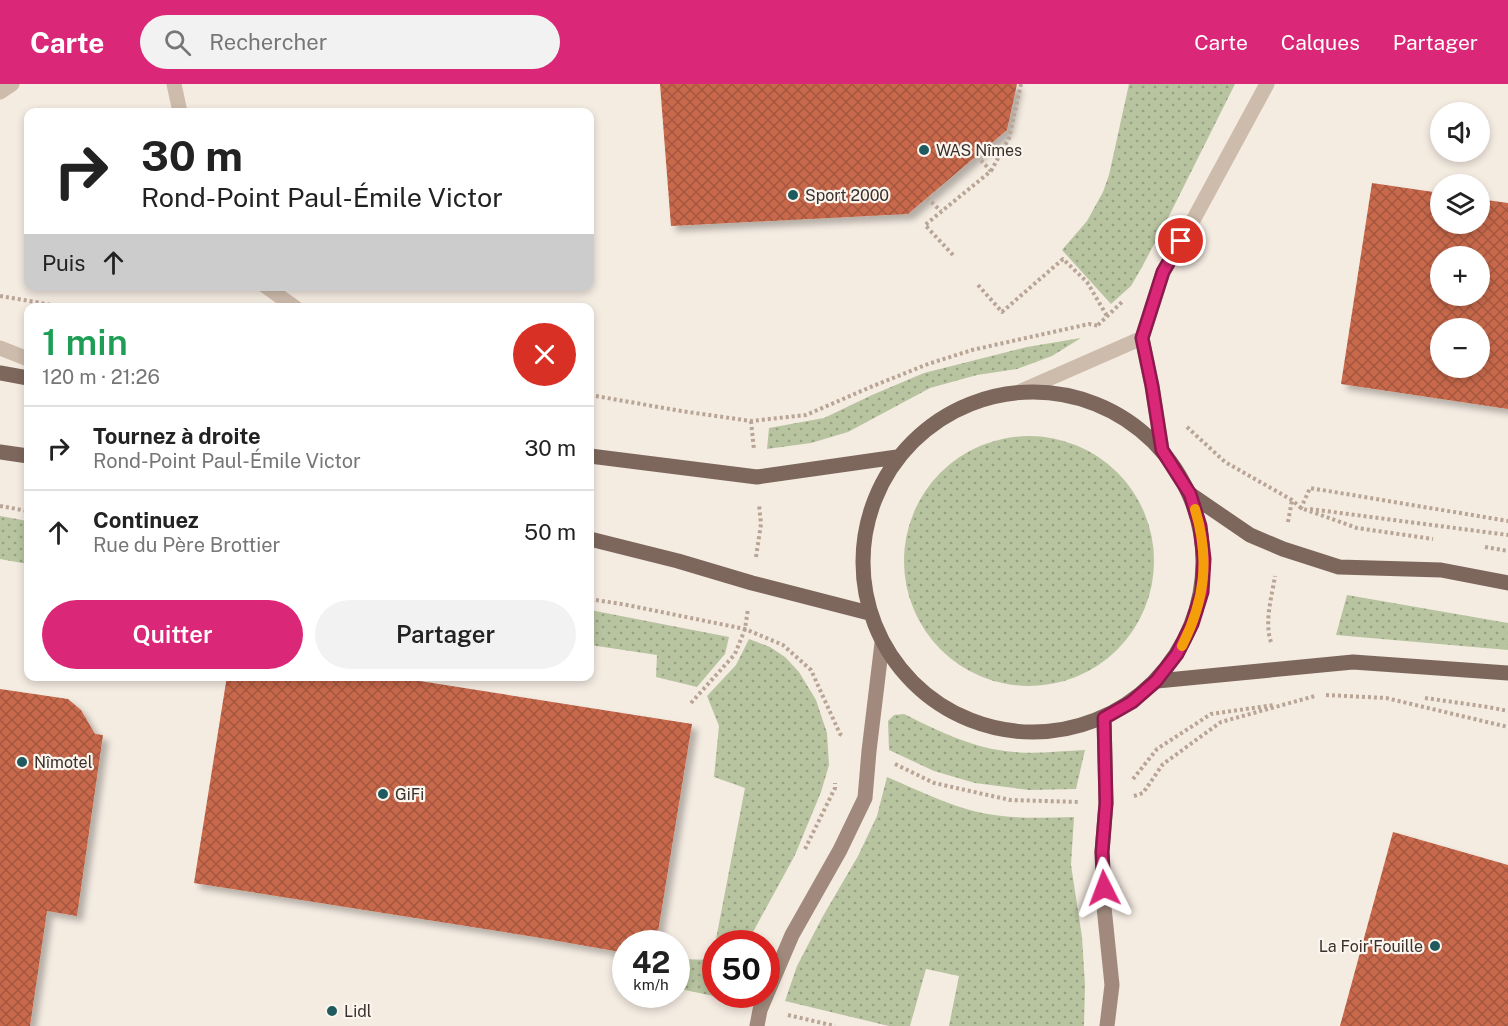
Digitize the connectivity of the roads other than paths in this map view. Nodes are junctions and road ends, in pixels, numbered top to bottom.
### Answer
1 (12, 84) edge
2 (174, 84) edge
3 (1267, 84) edge
4 (0, 92) edge
5 (179, 108) edge
6 (272, 291) edge
7 (289, 303) edge
8 (1142, 338) junction
9 (0, 348) edge
10 (24, 357) edge
11 (0, 373) edge
12 (24, 377) edge
13 (1021, 391) junction
14 (1162, 450) junction
15 (0, 452) edge
16 (24, 455) edge
17 (594, 457) edge
18 (897, 457) junction
19 (1190, 494) junction
20 (594, 541) edge
21 (1508, 583) edge
22 (869, 613) junction
23 (882, 643) junction
24 (1508, 673) edge
25 (1156, 681) junction
26 (1104, 718) junction
27 (757, 1026) edge
28 (1107, 1026) edge

1 - 4 street
2 - 5 street
3 - 8 street
6 - 7 street
8 - 13 street
8 - 14 street
9 - 10 street
11 - 12 main road
13 - 14 main road
13 - 18 main road
14 - 19 main road
15 - 16 main road
17 - 18 main road
18 - 22 main road
19 - 21 main road
19 - 25 main road
20 - 22 main road
22 - 23 main road
23 - 26 main road
23 - 27 main road
24 - 25 main road
25 - 26 main road
26 - 28 main road

